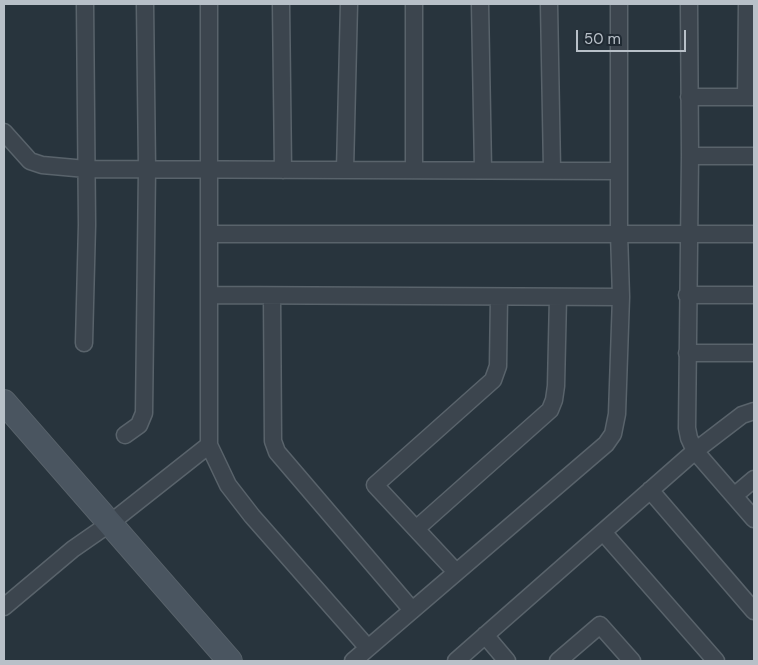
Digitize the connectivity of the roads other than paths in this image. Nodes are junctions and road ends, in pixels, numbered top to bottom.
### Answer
1 (85, 4) edge
2 (145, 4) edge
3 (209, 4) edge
4 (281, 4) edge
5 (349, 4) edge
6 (414, 4) edge
7 (480, 4) edge
8 (549, 4) edge
9 (619, 4) edge
10 (689, 4) edge
11 (747, 4) edge
12 (689, 97) junction
13 (750, 97) edge
14 (4, 132) edge
15 (690, 156) junction
16 (754, 156) edge
17 (86, 169) junction
18 (148, 169) junction
19 (209, 169) junction
20 (283, 170) junction
21 (345, 170) junction
22 (414, 170) junction
23 (483, 170) junction
24 (552, 170) junction
25 (619, 170) junction
26 (619, 233) junction
27 (209, 234) junction
28 (688, 234) junction
29 (754, 234) edge
30 (209, 295) junction
31 (688, 295) junction
32 (272, 296) junction
33 (754, 296) edge
34 (499, 297) junction
35 (558, 297) junction
36 (621, 297) junction
37 (84, 343) dead end
38 (687, 353) junction
39 (754, 353) edge
40 (4, 402) edge
41 (754, 411) edge
42 (125, 435) dead end
43 (209, 445) junction
44 (695, 451) junction
45 (754, 479) edge
46 (650, 490) junction
47 (734, 496) junction
48 (754, 519) edge
49 (109, 524) junction
50 (416, 529) junction
51 (603, 532) junction
52 (456, 572) junction
53 (4, 607) edge
54 (412, 610) junction
55 (754, 611) edge
56 (486, 635) junction
57 (368, 648) junction
58 (230, 661) edge
59 (353, 661) edge
60 (456, 661) edge
61 (507, 661) edge
62 (558, 661) edge
63 (632, 661) edge
64 (716, 661) edge

1 - 17 street
2 - 18 street
3 - 19 street
4 - 20 street
5 - 21 street
6 - 22 street
7 - 23 street
8 - 24 street
9 - 25 street
10 - 12 street
11 - 13 street
12 - 13 street
12 - 15 street
14 - 17 street
15 - 16 street
15 - 28 street
17 - 18 street
17 - 37 street
18 - 19 street
18 - 42 street
19 - 20 street
19 - 27 street
20 - 21 street
21 - 22 street
22 - 23 street
23 - 24 street
24 - 25 street
25 - 26 street
26 - 27 street
26 - 28 street
26 - 36 street
27 - 30 street
28 - 29 street
28 - 31 street
30 - 32 street
30 - 43 street
31 - 33 street
31 - 38 street
32 - 34 street
32 - 54 street
34 - 35 street
34 - 50 street
35 - 36 street
35 - 50 street
36 - 52 street
38 - 39 street
38 - 44 street
40 - 49 street
41 - 44 street
43 - 49 street
43 - 57 street
44 - 46 street
44 - 47 street
45 - 47 street
46 - 51 street
46 - 55 street
47 - 48 street
49 - 53 street
49 - 58 street
50 - 52 street
51 - 56 street
51 - 64 street
52 - 54 street
54 - 57 street
56 - 60 street
56 - 61 street
57 - 59 street
62 - 63 street

